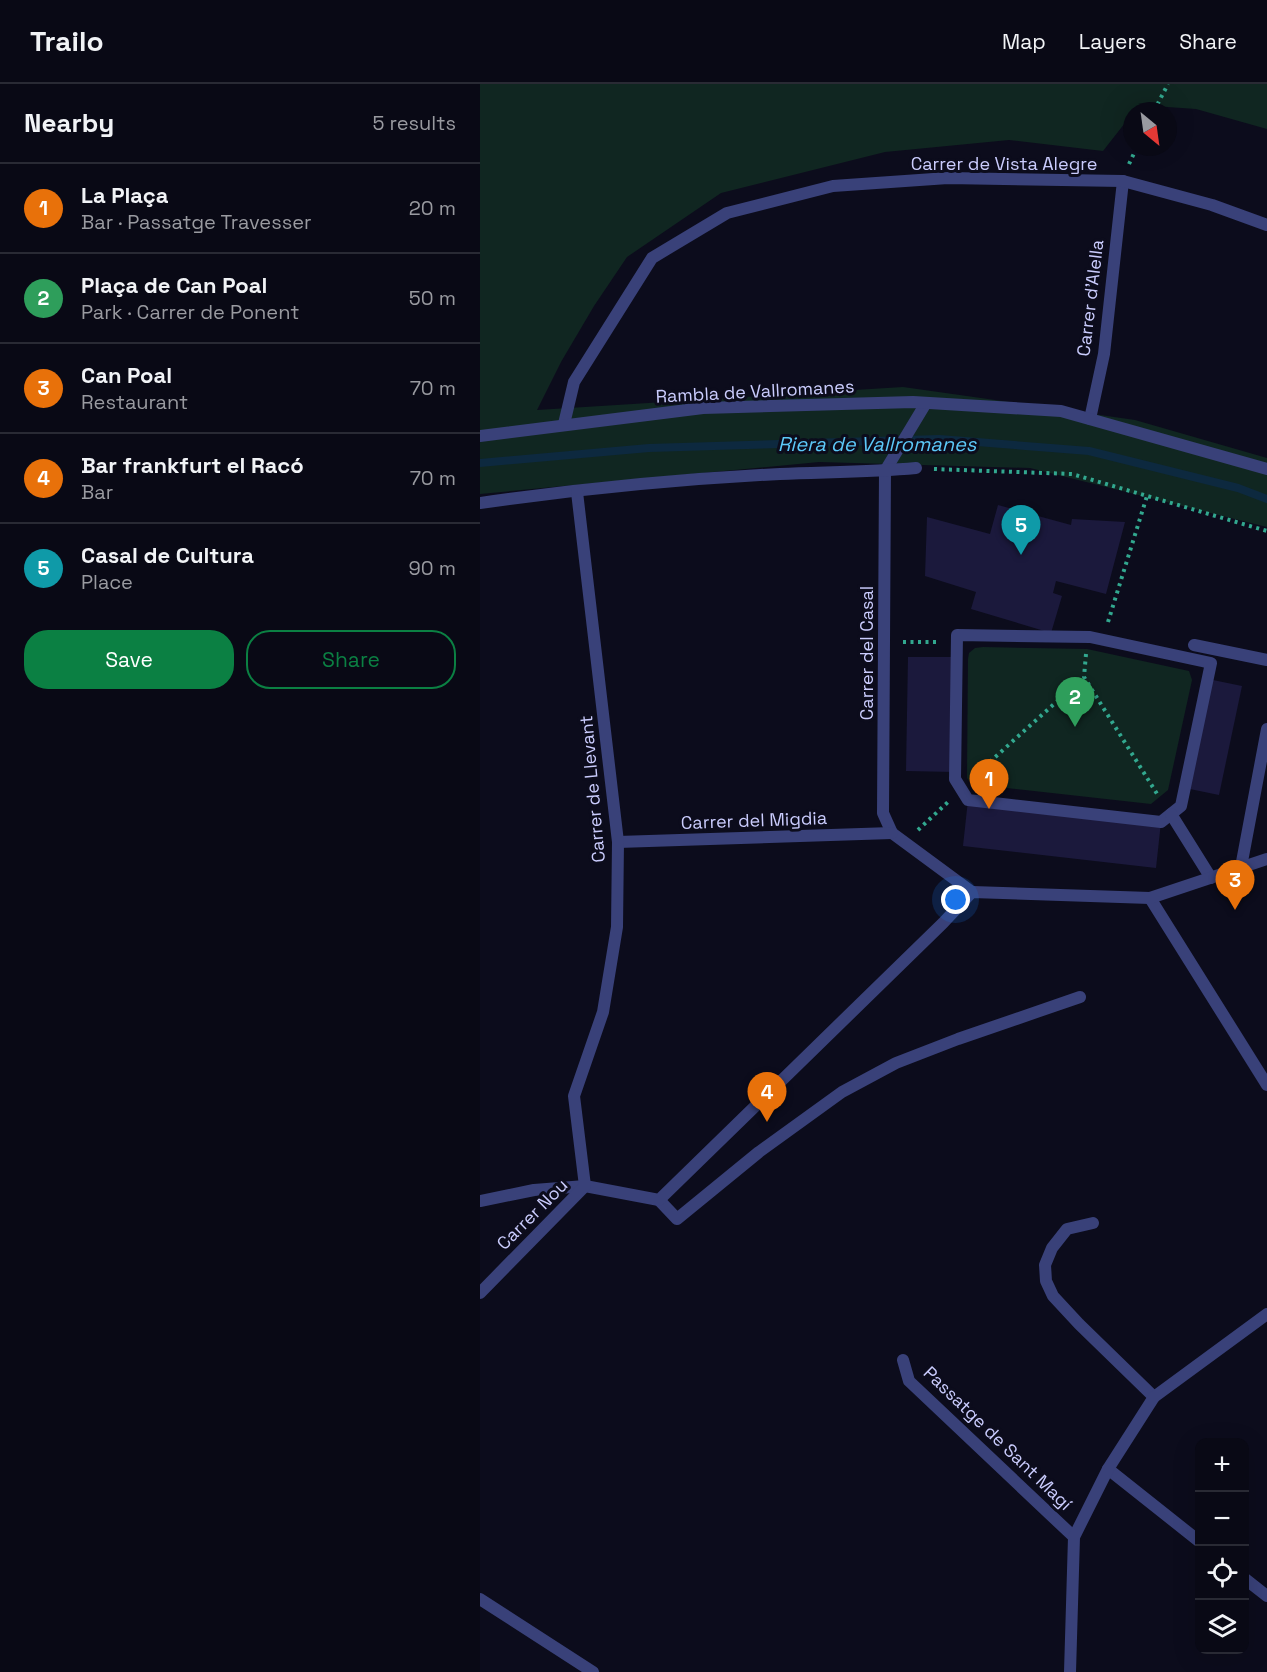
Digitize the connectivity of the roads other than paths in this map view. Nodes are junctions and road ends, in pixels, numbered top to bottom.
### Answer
1 (1123, 181) junction
2 (1267, 225) edge
3 (926, 403) junction
4 (1090, 419) junction
5 (564, 424) junction
6 (480, 436) edge
7 (916, 468) road end
8 (1267, 469) edge
9 (885, 471) junction
10 (577, 492) junction
11 (480, 503) edge
12 (1194, 645) dead end
13 (1267, 660) edge
14 (1267, 729) edge
15 (1171, 814) junction
16 (892, 833) junction
17 (618, 842) junction
18 (1267, 859) edge
19 (1241, 867) junction
20 (1211, 878) junction
21 (972, 892) junction
22 (1150, 898) junction
23 (1080, 997) dead end
24 (1267, 1085) edge
25 (585, 1186) junction
26 (660, 1200) junction
27 (480, 1201) edge
28 (1093, 1223) dead end
29 (480, 1293) edge
30 (1267, 1314) edge
31 (903, 1360) dead end
32 (1154, 1397) junction
33 (1108, 1469) junction
34 (1074, 1537) junction
35 (1195, 1538) edge
36 (1249, 1581) edge
37 (1267, 1596) edge
38 (480, 1599) edge
39 (592, 1672) edge
40 (1070, 1672) edge

1 - 2 street, Carrer de Vista Alegre
1 - 4 street, Carrer d'Alella
1 - 5 street, Carrer de Vista Alegre
3 - 4 street, Rambla de Vallromanes
3 - 5 street, Rambla de Vallromanes
3 - 9 street
4 - 8 street, Rambla de Vallromanes
5 - 6 street, Rambla de Vallromanes
7 - 9 street
9 - 10 street
9 - 16 street, Carrer del Casal
10 - 11 street
10 - 17 street, Carrer de Llevant
12 - 13 street
14 - 19 street
15 - 15 street
15 - 20 street
16 - 17 street, Carrer del Migdia
16 - 21 street
17 - 25 street, Carrer de Llevant
18 - 19 street
19 - 20 street
20 - 22 street
21 - 22 street
21 - 26 street
22 - 24 street
23 - 26 street
25 - 26 street
25 - 27 street
25 - 29 street, Carrer Nou
28 - 32 street
30 - 32 street
31 - 34 street, Passatge de Sant Magí
32 - 33 street
33 - 34 street
33 - 35 street
34 - 40 street
36 - 37 street
38 - 39 street

